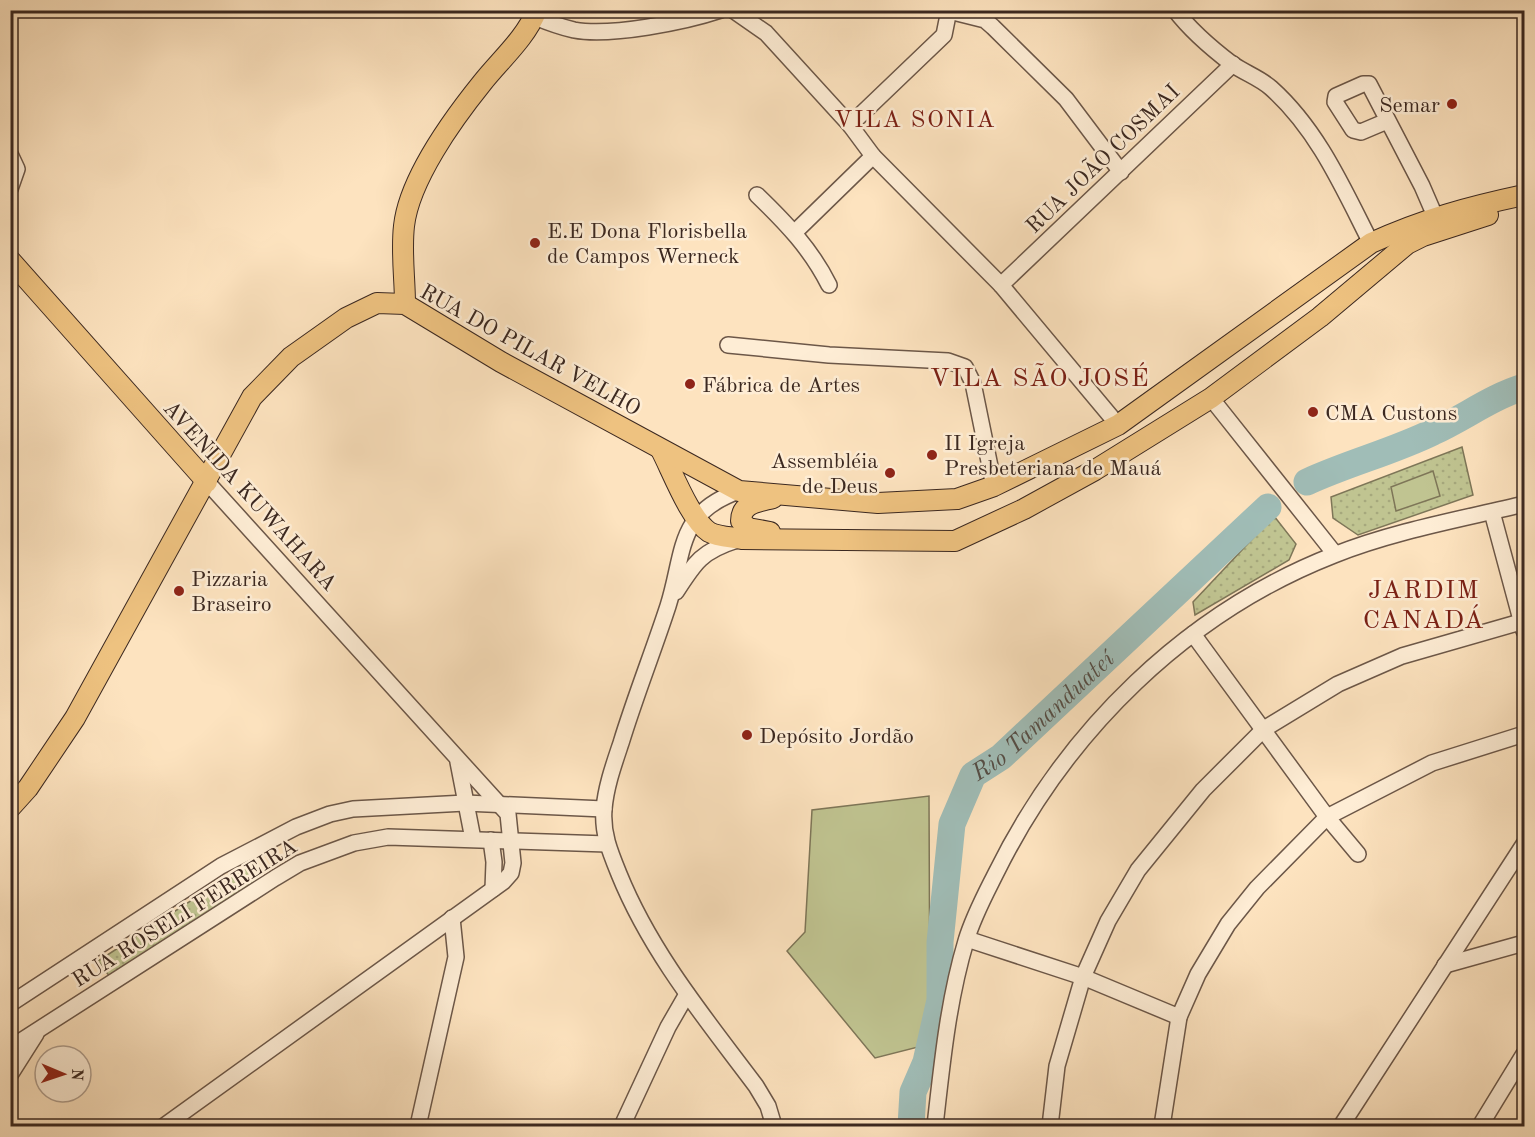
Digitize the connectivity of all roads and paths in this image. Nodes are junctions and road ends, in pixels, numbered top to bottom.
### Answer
1 (720, 10) edge
2 (733, 10) edge
3 (949, 11) edge
4 (536, 14) edge
5 (1180, 14) edge
6 (1233, 64) junction
7 (1386, 121) dead end
8 (850, 125) junction
9 (10, 154) edge
10 (873, 156) junction
11 (1121, 172) junction
12 (10, 189) edge
13 (757, 195) dead end
14 (1524, 195) edge
15 (1524, 207) edge
16 (1435, 216) junction
17 (795, 232) junction
18 (1371, 243) junction
19 (10, 260) edge
20 (829, 285) dead end
21 (1001, 285) junction
22 (1300, 293) junction
23 (405, 304) junction
24 (1320, 317) junction
25 (728, 345) dead end
26 (1211, 398) junction
27 (1118, 426) junction
28 (661, 450) junction
29 (207, 482) junction
30 (994, 486) junction
31 (739, 491) junction
32 (787, 494) junction
33 (1524, 504) edge
34 (1492, 512) junction
35 (696, 517) junction
36 (742, 539) junction
37 (779, 540) junction
38 (1335, 554) junction
39 (668, 605) junction
40 (1524, 624) edge
41 (1193, 634) junction
42 (1264, 729) junction
43 (1524, 734) edge
44 (458, 762) junction
45 (465, 803) junction
46 (502, 806) junction
47 (10, 808) edge
48 (604, 809) junction
49 (1328, 817) junction
50 (473, 839) junction
51 (491, 840) junction
52 (512, 841) junction
53 (607, 844) junction
54 (1524, 844) edge
55 (1358, 854) dead end
56 (493, 889) junction
57 (452, 918) junction
58 (967, 939) junction
59 (1524, 943) edge
60 (1446, 965) junction
61 (1083, 978) junction
62 (687, 994) junction
63 (10, 1004) edge
64 (1179, 1017) junction
65 (38, 1030) junction
66 (10, 1048) edge
67 (1524, 1054) edge
68 (10, 1075) edge
69 (164, 1126) edge
70 (418, 1126) edge
71 (622, 1126) edge
72 (774, 1126) edge
73 (935, 1126) edge
74 (1050, 1126) edge
75 (1162, 1126) edge
76 (1341, 1126) edge
77 (1480, 1126) edge

1 - 4 street
2 - 8 street
3 - 8 street
3 - 11 street
4 - 23 main road
5 - 6 street
6 - 11 street, RUA JOÃO COSMAI
6 - 18 street
7 - 16 street
8 - 10 street
9 - 12 street
10 - 17 street
10 - 21 street
11 - 21 street, RUA JOÃO COSMAI
13 - 17 street
14 - 16 main road
15 - 24 main road
16 - 18 main road
17 - 20 street
18 - 22 main road
19 - 29 main road, AVENIDA KUWAHARA
21 - 27 street
22 - 24 main road
22 - 27 main road
23 - 28 main road, RUA DO PILAR VELHO
23 - 29 main road, RUA DO PILAR VELHO
24 - 26 main road
25 - 30 street
26 - 37 main road
26 - 38 street
27 - 30 main road
28 - 31 main road, RUA DO PILAR VELHO
28 - 35 main road
29 - 44 street, AVENIDA KUWAHARA
29 - 47 main road, RUA DO PILAR VELHO
30 - 32 main road
31 - 32 main road
31 - 35 street
32 - 37 main road
33 - 34 street
34 - 38 street
34 - 40 street
35 - 36 main road
35 - 39 street
36 - 37 main road
36 - 39 street
38 - 41 street
39 - 48 street
40 - 42 street
41 - 42 street
41 - 58 street
42 - 49 street
42 - 61 street
43 - 49 street
44 - 45 street
44 - 46 street, AVENIDA KUWAHARA
45 - 46 street, RUA ROSELI FERREIRA
45 - 50 street
45 - 63 street, RUA ROSELI FERREIRA
46 - 48 street, RUA ROSELI FERREIRA
46 - 52 street, AVENIDA KUWAHARA
48 - 53 street
49 - 55 street
49 - 64 street
50 - 51 street, RUA ROSELI FERREIRA
50 - 65 street, RUA ROSELI FERREIRA
51 - 52 street, RUA ROSELI FERREIRA
51 - 56 street
52 - 53 street, RUA ROSELI FERREIRA
52 - 56 street, AVENIDA KUWAHARA
53 - 62 street
54 - 60 street
56 - 57 street, AVENIDA KUWAHARA
57 - 69 street, AVENIDA KUWAHARA
57 - 70 street
58 - 61 street
58 - 73 street
59 - 60 street
60 - 76 street
61 - 64 street
61 - 74 street
62 - 71 street
62 - 72 street
64 - 75 street
65 - 66 street, RUA ROSELI FERREIRA
65 - 68 street
67 - 77 street

